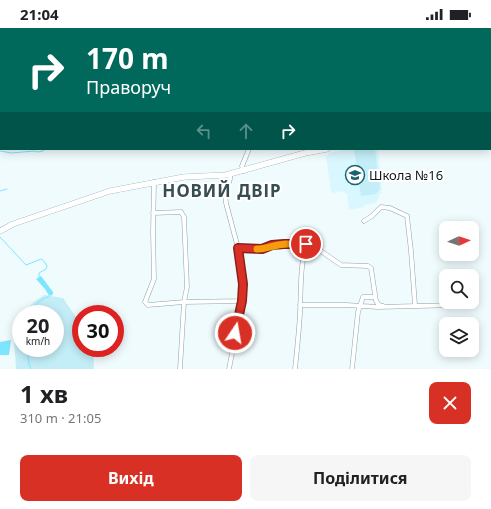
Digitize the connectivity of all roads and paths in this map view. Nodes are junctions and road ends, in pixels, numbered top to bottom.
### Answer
1 (249, 150) edge
2 (322, 150) edge
3 (244, 171) junction
4 (230, 174) junction
5 (154, 182) junction
6 (153, 214) junction
7 (364, 221) dead end
8 (0, 231) edge
9 (306, 244) junction
10 (238, 248) junction
11 (375, 297) junction
12 (242, 301) junction
13 (184, 302) junction
14 (300, 305) junction
15 (439, 305) edge
16 (383, 306) junction
17 (412, 306) junction
18 (360, 307) junction
19 (180, 369) edge
20 (229, 369) edge
21 (295, 369) edge
22 (352, 369) edge

1 - 3 street
2 - 3 main road
3 - 4 main road
4 - 5 main road
4 - 10 street
5 - 6 street
5 - 8 main road
6 - 13 street
6 - 13 street
7 - 17 street
9 - 10 street
9 - 11 street
9 - 14 street
10 - 12 street
11 - 16 street
11 - 18 street
12 - 13 street
12 - 20 street
13 - 19 street
14 - 18 street
14 - 21 street
15 - 17 street
16 - 17 street
16 - 18 street
18 - 22 street

